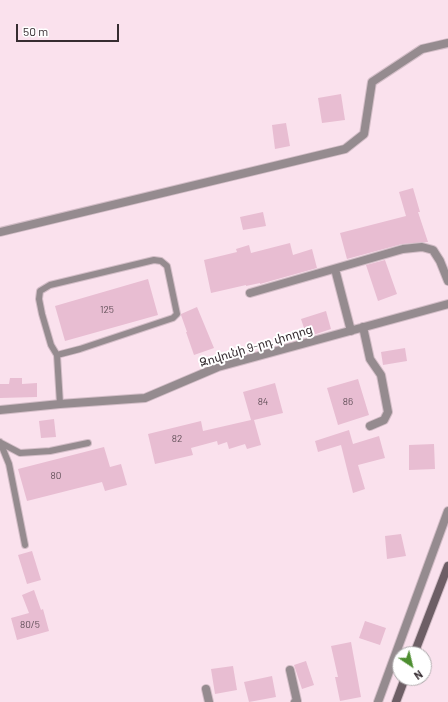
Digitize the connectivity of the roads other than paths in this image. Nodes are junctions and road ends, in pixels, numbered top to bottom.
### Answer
1 (448, 43) edge
2 (0, 232) edge
3 (335, 269) junction
4 (448, 282) edge
5 (250, 293) dead end
6 (448, 304) edge
7 (363, 327) junction
8 (351, 331) junction
9 (57, 355) junction
10 (60, 404) junction
11 (0, 410) edge
12 (370, 426) dead end
13 (0, 443) edge
14 (88, 443) dead end
15 (448, 511) edge
16 (25, 546) dead end
17 (448, 566) edge
18 (417, 646) edge
19 (290, 670) dead end
20 (402, 686) edge
21 (206, 689) dead end
22 (209, 702) edge
23 (295, 702) edge
24 (378, 702) edge
25 (396, 702) edge

1 - 2 street
3 - 4 street
3 - 5 street
3 - 8 street
6 - 7 street, Զովունի 9-րդ փողոց
7 - 8 street, Զովունի 9-րդ փողոց
7 - 12 street
8 - 10 street, Զովունի 9-րդ փողոց
9 - 9 lane
9 - 10 lane
10 - 11 street, Զովունի 9-րդ փողոց
13 - 14 lane
13 - 16 lane
15 - 24 street
17 - 18 street
19 - 23 street
20 - 25 street
21 - 22 street

